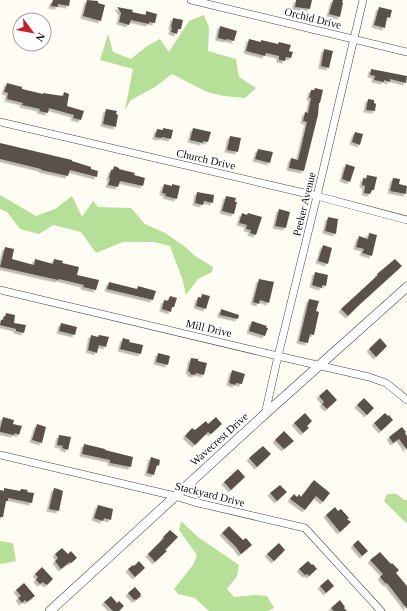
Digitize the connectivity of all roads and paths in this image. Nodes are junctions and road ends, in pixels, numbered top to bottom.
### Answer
1 (191, 0) edge
2 (363, 0) edge
3 (354, 39) junction
4 (407, 52) edge
5 (0, 122) edge
6 (317, 196) junction
7 (407, 220) edge
8 (407, 287) edge
9 (0, 290) edge
10 (278, 356) junction
11 (320, 365) junction
12 (407, 400) edge
13 (265, 414) junction
14 (0, 455) edge
15 (175, 496) junction
16 (50, 611) edge
17 (381, 611) edge

1 - 3 street, Orchid Drive
2 - 3 street, Peeker Avenue
3 - 4 street, Orchid Drive
3 - 6 street, Peeker Avenue
5 - 6 street, Church Drive
6 - 7 street, Church Drive
6 - 10 street, Peeker Avenue
8 - 11 street, Wavecrest Drive
9 - 10 street, Mill Drive
10 - 11 street, Mill Drive
10 - 13 street, Peeker Avenue
11 - 12 street, Mill Drive
11 - 13 street, Wavecrest Drive
13 - 15 street, Wavecrest Drive
14 - 15 street, Stackyard Drive
15 - 16 street, Wavecrest Drive
15 - 17 street, Stackyard Drive

